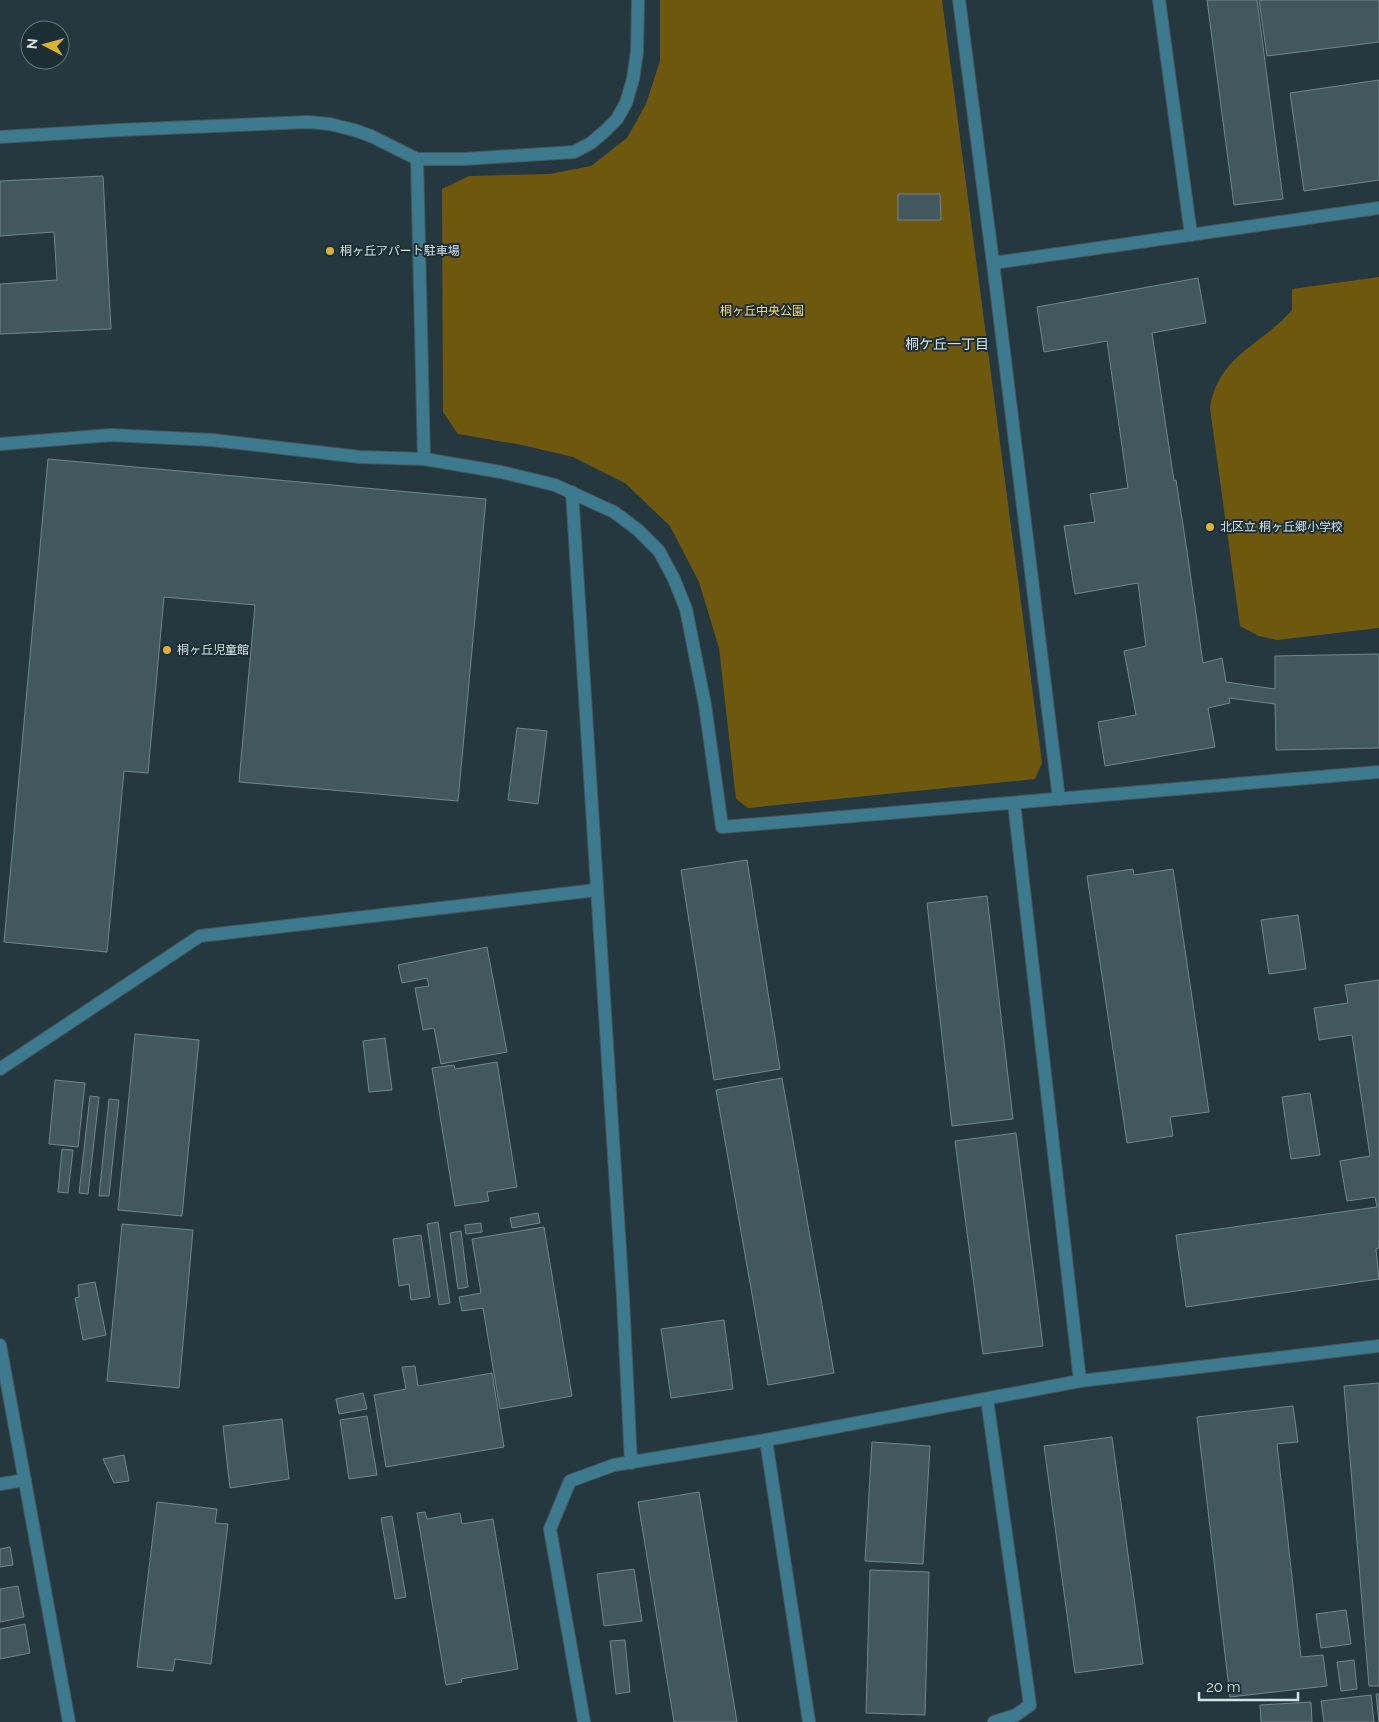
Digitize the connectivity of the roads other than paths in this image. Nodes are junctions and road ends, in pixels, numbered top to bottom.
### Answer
1 (638, 0) edge
2 (959, 0) edge
3 (1159, 0) edge
4 (0, 137) edge
5 (417, 159) junction
6 (1379, 208) edge
7 (1191, 235) junction
8 (993, 263) junction
9 (0, 444) edge
10 (424, 459) junction
11 (572, 492) junction
12 (1379, 772) edge
13 (1059, 799) junction
14 (1014, 803) junction
15 (597, 890) junction
16 (0, 1069) edge
17 (0, 1345) edge
18 (1379, 1346) edge
19 (1080, 1381) junction
20 (986, 1399) junction
21 (766, 1440) junction
22 (631, 1463) junction
23 (25, 1480) junction
24 (0, 1484) edge
25 (69, 1722) edge
26 (584, 1722) edge
27 (809, 1722) edge
28 (994, 1722) edge

1 - 5 street
2 - 8 street
3 - 7 street
4 - 5 street
5 - 10 street
6 - 7 street
7 - 8 street
8 - 13 street
9 - 10 street
10 - 11 street
11 - 14 street
11 - 15 street
12 - 13 street
13 - 14 street
14 - 19 street
15 - 16 street
15 - 22 street
17 - 23 street
18 - 19 street
19 - 20 street
20 - 21 street
20 - 28 street
21 - 22 street
21 - 27 street
22 - 26 street
23 - 24 street
23 - 25 street

